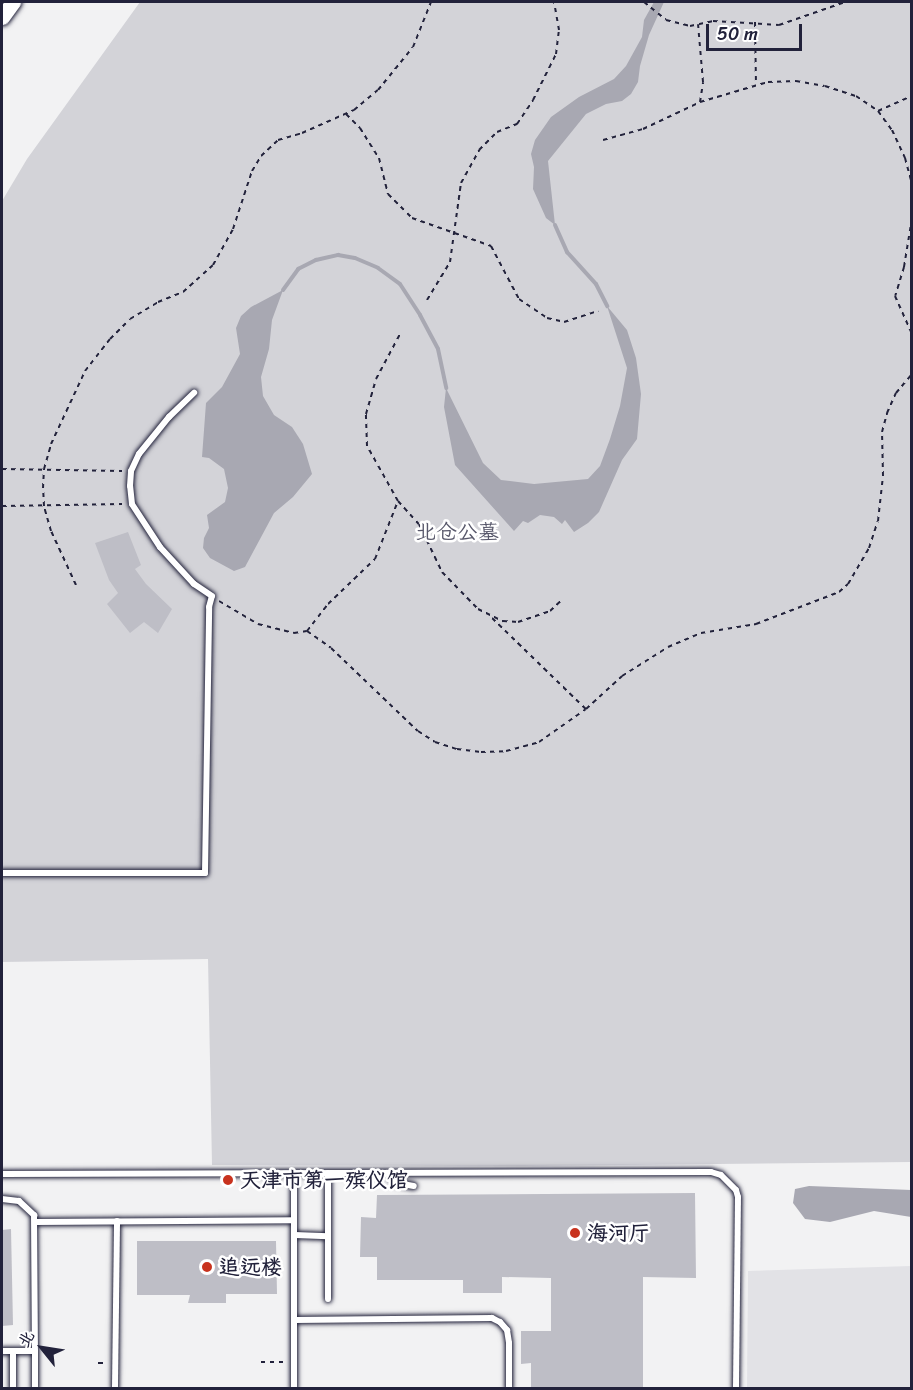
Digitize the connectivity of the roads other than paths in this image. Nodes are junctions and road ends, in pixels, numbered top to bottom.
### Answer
1 (13, 2) edge
2 (2, 17) edge
3 (194, 393) dead end
4 (2, 873) edge
5 (294, 1173) junction
6 (328, 1173) junction
7 (387, 1173) junction
8 (2, 1174) edge
9 (414, 1186) dead end
10 (2, 1198) edge
11 (294, 1220) junction
12 (117, 1221) junction
13 (35, 1222) junction
14 (295, 1235) junction
15 (328, 1236) junction
16 (328, 1299) dead end
17 (295, 1320) junction
18 (2, 1351) edge
19 (13, 1351) junction
20 (35, 1351) junction
21 (13, 1389) edge
22 (35, 1389) edge
23 (115, 1389) edge
24 (294, 1389) edge
25 (509, 1389) edge
26 (735, 1389) edge

1 - 2 street
3 - 4 lane
5 - 6 lane
5 - 8 lane
5 - 11 lane
6 - 7 lane
6 - 15 lane
7 - 9 lane
7 - 26 lane
10 - 13 lane
11 - 12 lane
11 - 14 lane
12 - 13 lane
12 - 23 lane
13 - 20 lane
14 - 15 lane
14 - 17 lane
15 - 16 lane
17 - 24 lane
17 - 25 lane
18 - 19 lane
19 - 20 lane
19 - 21 lane
20 - 22 lane

